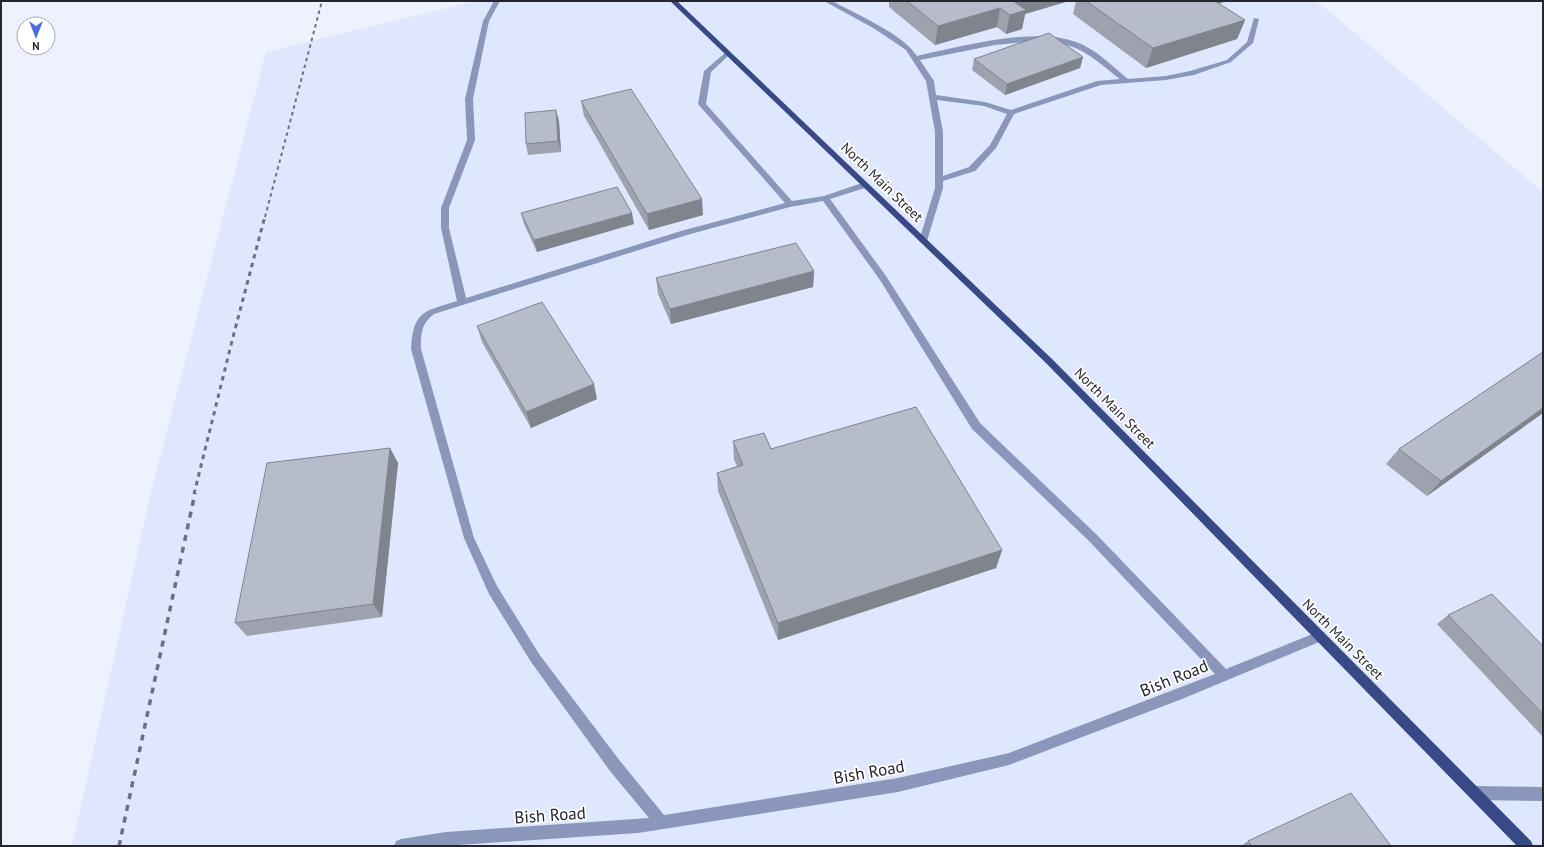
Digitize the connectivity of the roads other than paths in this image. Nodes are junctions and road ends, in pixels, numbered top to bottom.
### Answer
1 (497, 1) edge
2 (673, 1) edge
3 (827, 1) edge
4 (1256, 19) dead end
5 (727, 54) junction
6 (915, 59) junction
7 (1128, 82) junction
8 (932, 96) junction
9 (1011, 113) junction
10 (939, 180) junction
11 (865, 185) junction
12 (825, 198) junction
13 (790, 204) junction
14 (923, 241) junction
15 (462, 302) junction
16 (1320, 636) junction
17 (1225, 676) junction
18 (1475, 793) junction
19 (1543, 794) edge
20 (662, 823) junction
21 (401, 846) edge
22 (1526, 846) edge

1 - 15 street
2 - 5 main road, North Main Street
3 - 6 street
4 - 7 street
5 - 11 main road, North Main Street
5 - 13 street
6 - 7 street
6 - 8 street
7 - 9 street
8 - 9 street
8 - 10 street
9 - 10 street
10 - 14 street
11 - 12 street
11 - 14 main road, North Main Street
12 - 13 street
12 - 17 street
13 - 15 street
14 - 16 main road, North Main Street
15 - 20 street
16 - 17 street, Bish Road
16 - 18 main road, North Main Street
17 - 20 street, Bish Road
18 - 19 street
18 - 22 main road, North Main Street
20 - 21 street, Bish Road

